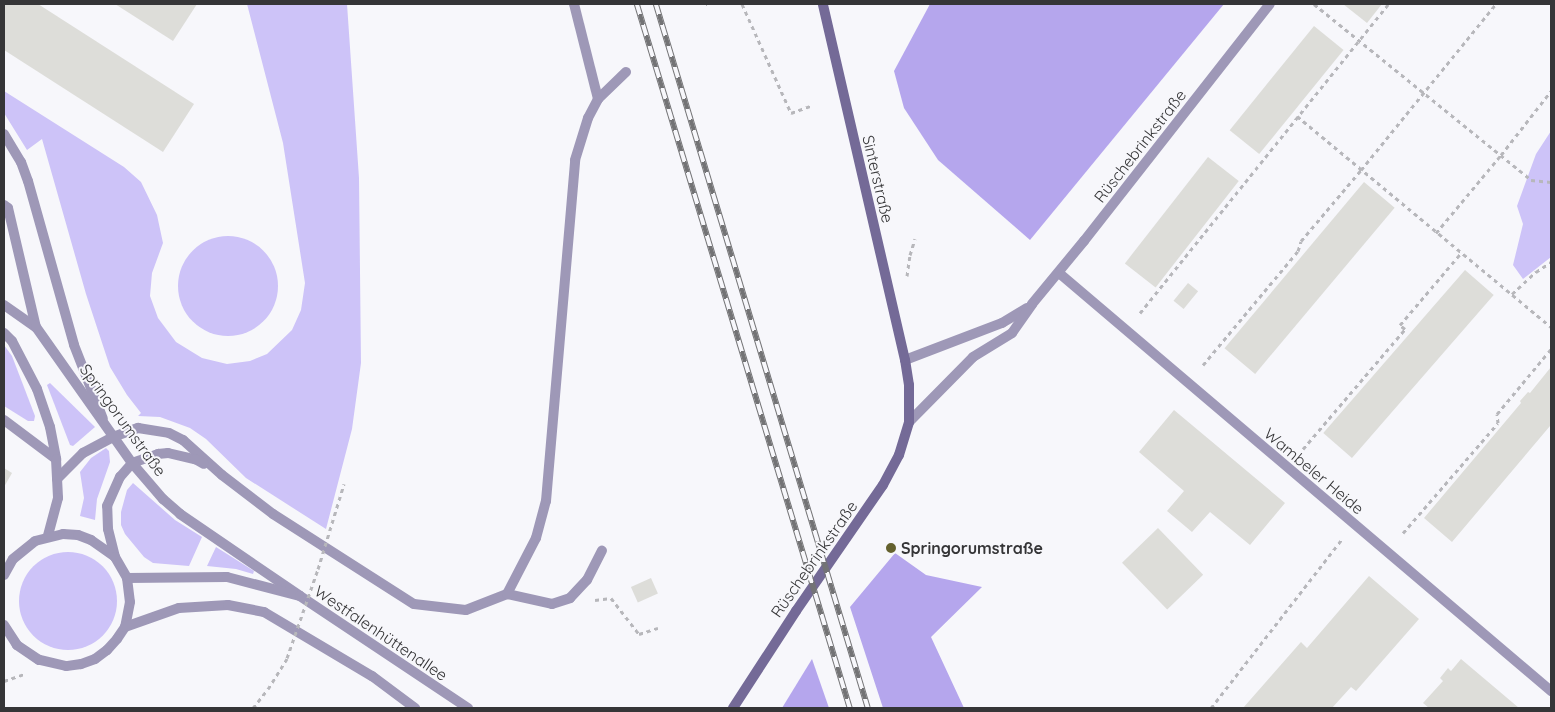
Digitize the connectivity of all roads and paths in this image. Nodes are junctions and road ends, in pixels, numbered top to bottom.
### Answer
1 (574, 4) edge
2 (742, 4) edge
3 (823, 4) edge
4 (1270, 4) edge
5 (1314, 4) edge
6 (1388, 4) edge
7 (1496, 4) edge
8 (1359, 40) junction
9 (626, 72) dead end
10 (1551, 90) edge
11 (1424, 93) junction
12 (598, 99) junction
13 (813, 105) dead end
14 (1297, 116) junction
15 (4, 134) edge
16 (1501, 155) junction
17 (1361, 170) junction
18 (1551, 182) edge
19 (4, 205) edge
20 (1436, 233) junction
21 (1462, 254) junction
22 (1551, 262) edge
23 (1059, 273) junction
24 (1512, 294) junction
25 (1032, 304) junction
26 (4, 305) edge
27 (1140, 313) dead end
28 (1551, 327) edge
29 (36, 328) junction
30 (4, 333) edge
31 (1551, 349) edge
32 (905, 360) junction
33 (1203, 365) dead end
34 (4, 420) edge
35 (104, 422) junction
36 (909, 422) junction
37 (113, 437) junction
38 (1303, 449) dead end
39 (56, 459) junction
40 (132, 463) junction
41 (222, 475) junction
42 (58, 479) junction
43 (344, 484) dead end
44 (1354, 525) junction
45 (1403, 533) dead end
46 (48, 536) junction
47 (602, 551) dead end
48 (115, 557) junction
49 (4, 572) edge
50 (127, 578) junction
51 (507, 594) junction
52 (300, 596) junction
53 (570, 598) junction
54 (4, 624) edge
55 (125, 627) junction
56 (658, 628) dead end
57 (1551, 691) edge
58 (253, 708) edge
59 (415, 708) edge
60 (468, 708) edge
61 (733, 708) edge
62 (1211, 708) edge

1 - 12 street
2 - 13 path
3 - 32 street, Sinterstraße
4 - 23 street, Rüschebrinkstraße
5 - 8 path
6 - 8 path
7 - 11 path
8 - 11 path
8 - 14 path
9 - 12 street
10 - 16 path
11 - 16 path
11 - 17 path
12 - 51 street
14 - 17 path
14 - 27 path
15 - 35 street
16 - 18 path
16 - 20 path
17 - 20 path
17 - 33 path
19 - 29 street
20 - 21 path
21 - 24 path
21 - 38 path
22 - 24 path
23 - 25 street, Rüschebrinkstraße
23 - 44 street, Wambeler Heide
24 - 28 path
25 - 32 street, Rüschebrinkstraße
25 - 36 street, Rüschebrinkstraße
26 - 29 street, Springorumstraße
29 - 35 street, Springorumstraße
30 - 39 street
31 - 45 path
32 - 36 street, Rüschebrinkstraße
34 - 39 street
35 - 37 street, Springorumstraße
36 - 61 street, Rüschebrinkstraße
37 - 40 street, Springorumstraße
37 - 41 street
37 - 42 street
39 - 42 street
40 - 41 street
40 - 48 street
40 - 52 street, Springorumstraße
41 - 51 street
42 - 46 street
43 - 58 path, bridge
44 - 57 street, Wambeler Heide
44 - 62 path
46 - 48 street
46 - 49 street
47 - 53 street
48 - 50 street
50 - 52 street, Westfalenhüttenallee
50 - 55 street
51 - 53 street
52 - 60 street, Westfalenhüttenallee
53 - 56 path
54 - 55 street
55 - 59 street

